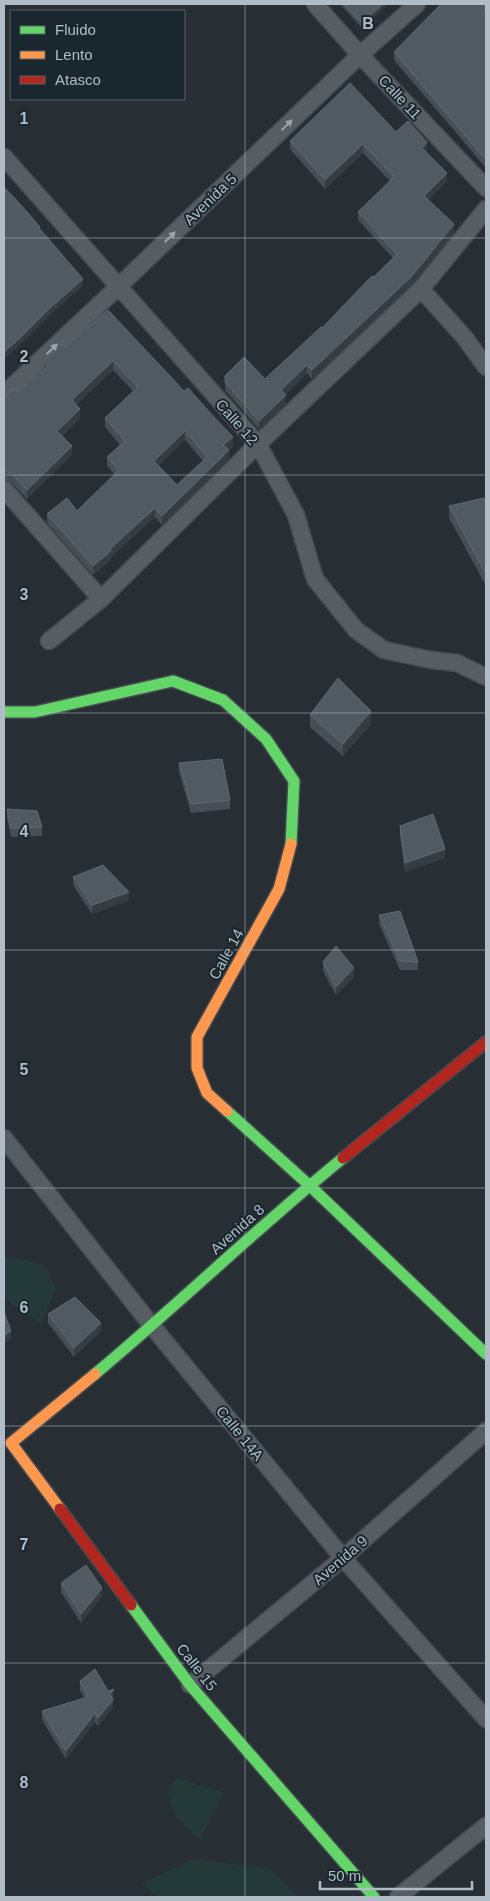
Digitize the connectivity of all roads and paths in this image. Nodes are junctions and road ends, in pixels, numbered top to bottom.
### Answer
1 (315, 4) edge
2 (418, 4) edge
3 (360, 55) junction
4 (4, 157) edge
5 (486, 188) edge
6 (486, 209) edge
7 (118, 287) junction
8 (421, 289) junction
9 (486, 367) edge
10 (4, 394) edge
11 (258, 444) junction
12 (4, 490) edge
13 (101, 600) junction
14 (49, 641) dead end
15 (486, 677) edge
16 (4, 712) edge
17 (486, 1042) edge
18 (4, 1138) edge
19 (309, 1185) junction
20 (152, 1326) junction
21 (486, 1354) edge
22 (486, 1431) edge
23 (11, 1443) joint
24 (342, 1558) junction
25 (190, 1685) junction
26 (486, 1719) edge
27 (486, 1826) edge
28 (374, 1897) edge
29 (398, 1897) edge

1 - 3 street, Calle 11
2 - 3 street, Avenida 5
3 - 5 street, Calle 11
7 -> 3 street, Avenida 5
4 - 7 street, Calle 12
6 - 8 street
10 -> 7 street, Avenida 5
7 - 11 street, Calle 12
8 - 9 street
8 - 11 street
11 - 13 street
11 - 15 street, Calle 12
12 - 13 street
13 - 14 street
16 - 19 street, Calle 14
17 - 19 street, Avenida 8
18 - 20 street, Calle 14A
19 - 20 street, Avenida 8
19 - 21 street, Calle 14
20 - 23 street, Avenida 8
20 - 24 street, Calle 14A
22 - 24 street, Avenida 9
23 - 25 street, Calle 15
24 - 25 street, Avenida 9
24 - 26 street, Calle 14A
25 - 28 street, Calle 15
27 - 29 street

